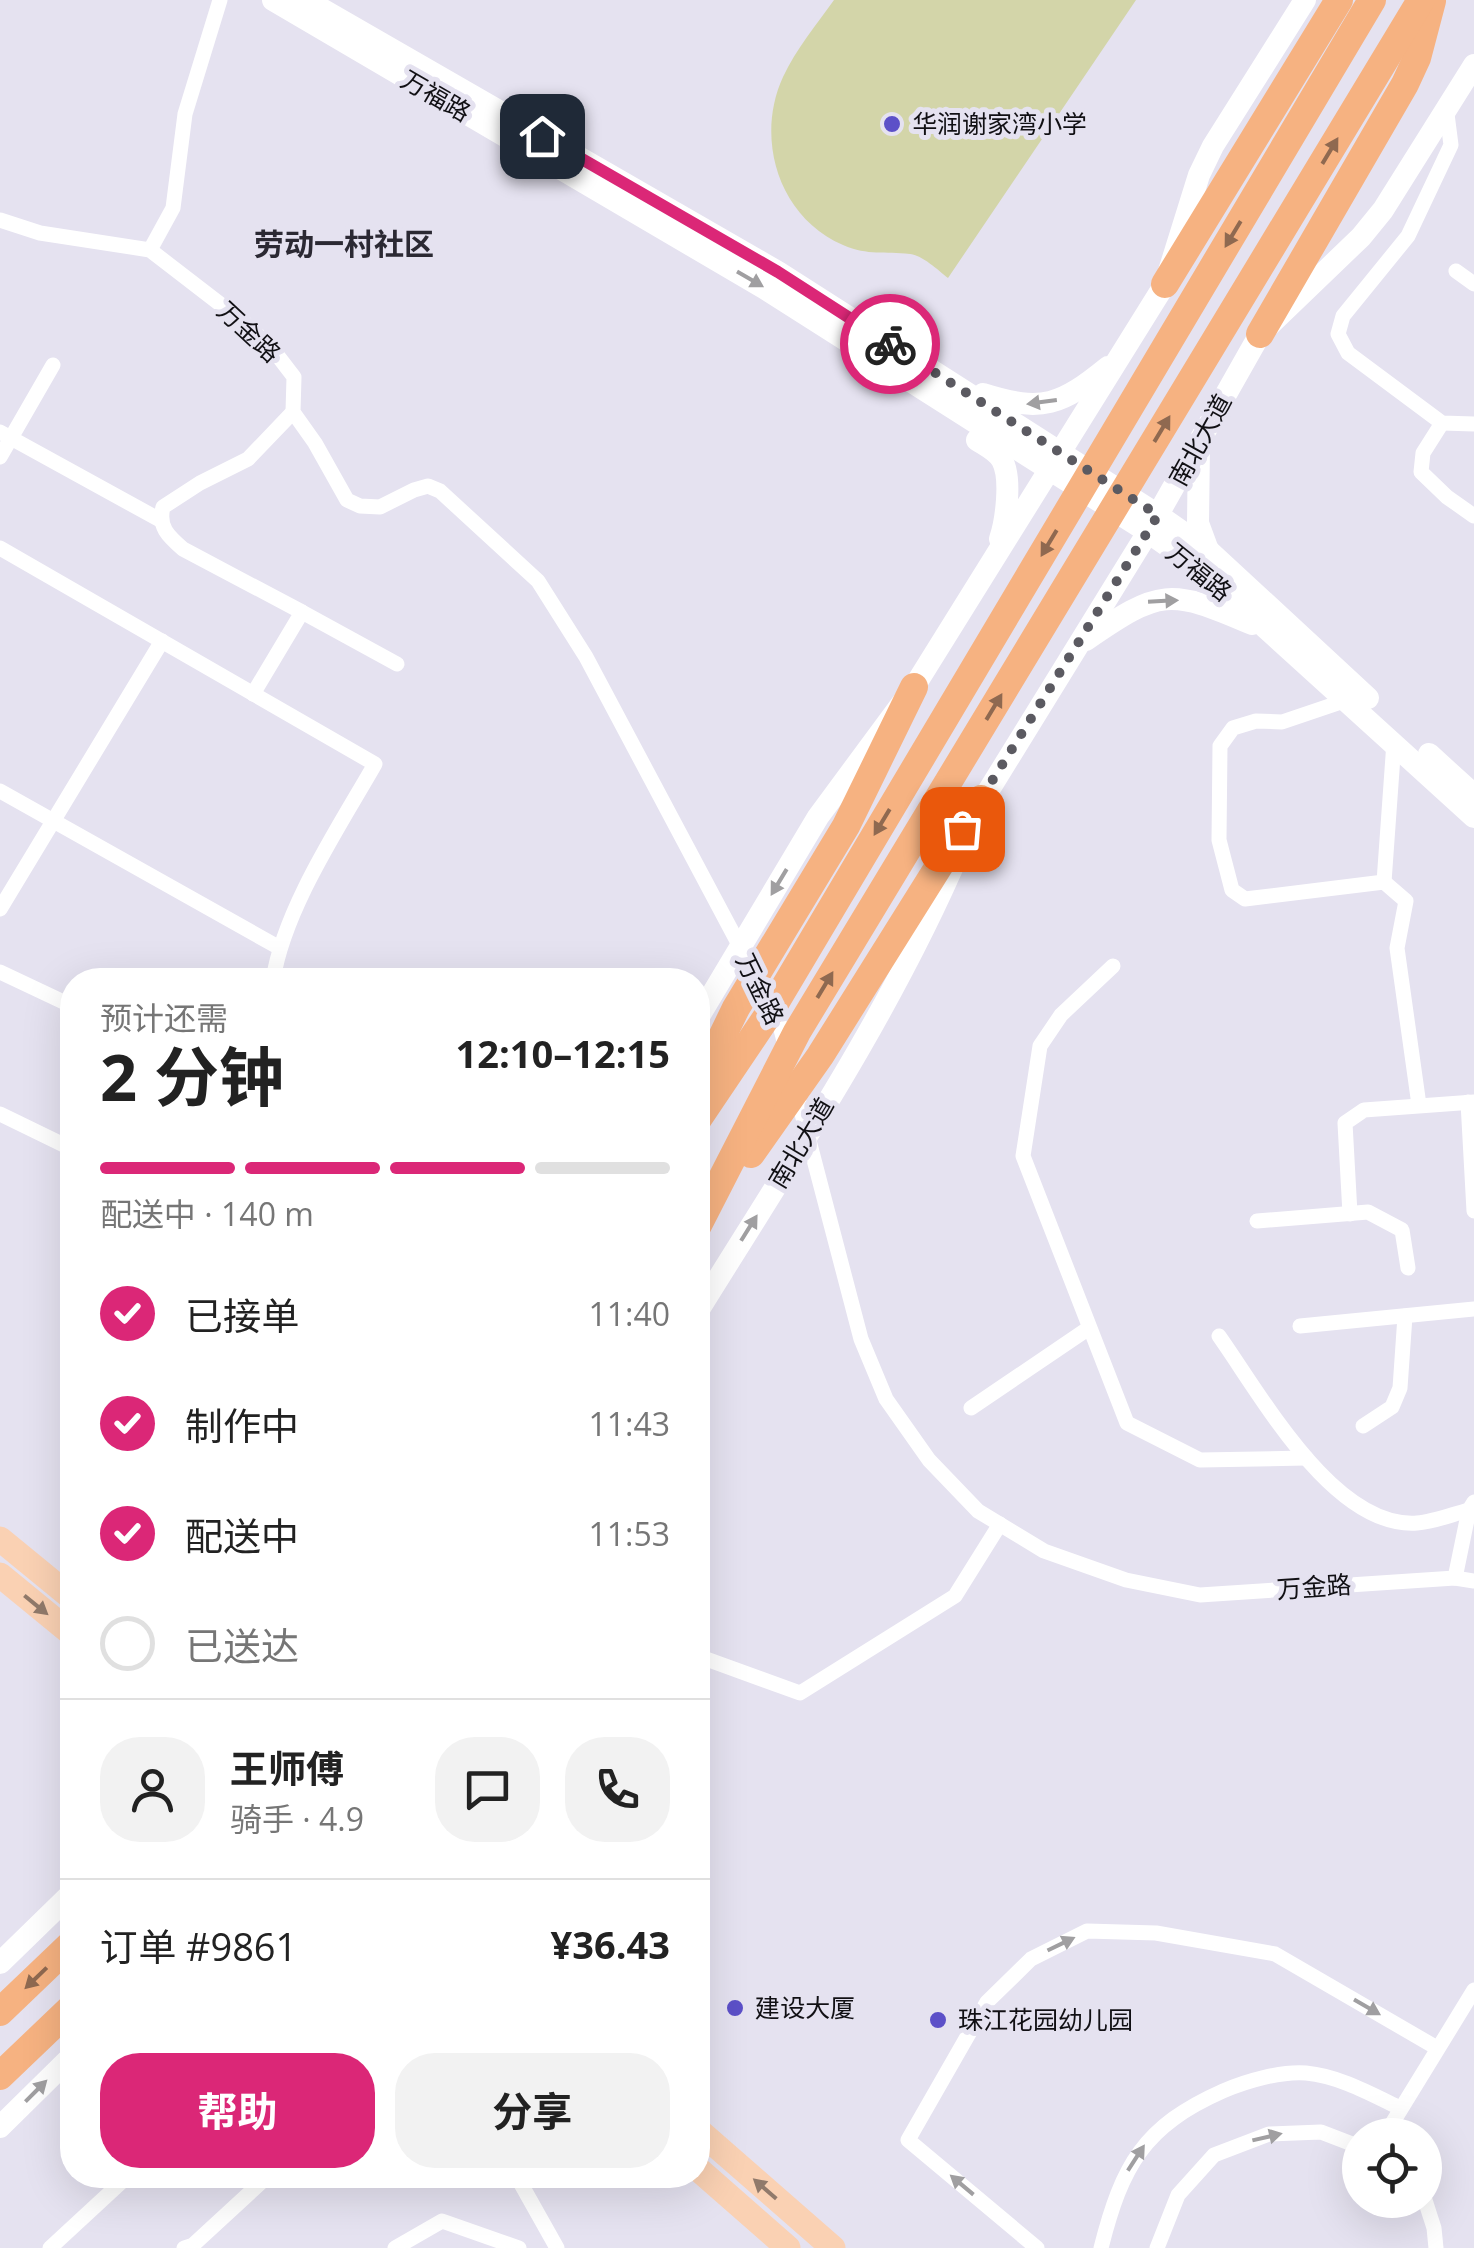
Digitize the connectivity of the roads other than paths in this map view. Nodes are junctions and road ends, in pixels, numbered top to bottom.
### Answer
1 (220, 0) edge
2 (273, 0) edge
3 (306, 0) edge
4 (1305, 0) edge
5 (1339, 0) edge
6 (1372, 0) edge
7 (1421, 0) edge
8 (1432, 0) edge
9 (1474, 65) edge
10 (1446, 114) junction
11 (0, 220) edge
12 (150, 250) junction
13 (1456, 271) dead end
14 (1165, 284) junction
15 (1474, 284) edge
16 (1260, 334) junction
17 (865, 352) junction
18 (1122, 355) junction
19 (53, 365) dead end
20 (950, 383) junction
21 (293, 412) junction
22 (1442, 422) junction
23 (1474, 424) edge
24 (5, 435) edge
25 (1199, 441) junction
26 (0, 457) edge
27 (1056, 462) junction
28 (1474, 516) edge
29 (160, 520) junction
30 (1153, 524) junction
31 (0, 548) edge
32 (1208, 550) junction
33 (993, 561) junction
34 (302, 612) junction
35 (1268, 632) junction
36 (162, 641) junction
37 (1079, 645) junction
38 (397, 664) dead end
39 (914, 687) junction
40 (253, 694) junction
41 (1348, 700) junction
42 (1394, 742) junction
43 (0, 791) edge
44 (1474, 796) edge
45 (981, 799) junction
46 (1474, 817) edge
47 (54, 822) junction
48 (1384, 882) junction
49 (0, 909) edge
50 (278, 947) junction
51 (1114, 966) dead end
52 (275, 968) edge
53 (0, 972) edge
54 (710, 998) edge
55 (60, 1000) edge
56 (710, 1061) edge
57 (710, 1101) edge
58 (1471, 1102) edge
59 (1419, 1106) junction
60 (0, 1114) edge
61 (60, 1143) edge
62 (710, 1203) edge
63 (710, 1210) edge
64 (1474, 1211) edge
65 (1350, 1214) junction
66 (1257, 1221) dead end
67 (1408, 1268) dead end
68 (710, 1292) edge
69 (1474, 1309) edge
70 (1405, 1316) junction
71 (1300, 1326) dead end
72 (1089, 1328) junction
73 (1218, 1336) dead end
74 (971, 1408) dead end
75 (1363, 1426) dead end
76 (1306, 1458) junction
77 (1472, 1506) edge
78 (1000, 1524) junction
79 (0, 1539) edge
80 (0, 1575) edge
81 (1455, 1578) junction
82 (1474, 1580) edge
83 (60, 1588) edge
84 (60, 1624) edge
85 (710, 1660) edge
86 (60, 1904) edge
87 (60, 1954) edge
88 (0, 1962) edge
89 (1474, 1990) edge
90 (0, 2012) edge
91 (60, 2018) edge
92 (1438, 2048) junction
93 (60, 2068) edge
94 (0, 2076) edge
95 (1400, 2108) junction
96 (1395, 2118) edge
97 (0, 2127) edge
98 (710, 2140) edge
99 (1342, 2140) edge
100 (710, 2180) edge
101 (115, 2188) edge
102 (256, 2188) edge
103 (523, 2188) edge
104 (1430, 2218) edge
105 (191, 2247) edge
106 (50, 2248) edge
107 (394, 2248) edge
108 (519, 2248) edge
109 (557, 2248) edge
110 (788, 2248) edge
111 (833, 2248) edge
112 (1037, 2248) edge
113 (1102, 2248) edge
114 (1156, 2248) edge
115 (1436, 2248) edge

1 - 12 street
2 -> 17 main road, 万福路
3 - 20 main road, 万福路
4 - 14 main road
5 - 14 highway
6 -> 57 highway
62 -> 7 highway, 南北大道
8 - 16 highway
9 - 10 main road, 南北大道
10 - 16 main road, 南北大道
10 - 22 street
11 - 12 street
12 - 21 street, 万金路
13 - 15 street
14 - 18 main road
16 - 25 main road, 南北大道
17 - 27 main road, 万福路
17 - 33 main road
18 -> 20 main road
18 - 27 main road
19 - 24 street
20 - 27 main road, 万福路
21 - 29 street
21 - 78 street, 万金路
22 - 23 street
22 - 28 street
24 - 26 street
24 - 29 street
25 - 30 main road, 南北大道
25 - 32 main road
27 - 30 main road, 万福路
27 - 33 main road
29 - 34 street
30 - 32 main road, 万福路
30 - 35 main road, 万福路
30 - 37 main road, 南北大道
31 - 36 street
32 - 44 main road, 万福路
33 - 39 main road
34 - 38 street
34 - 40 street
37 -> 35 main road
35 - 41 main road, 万福路
36 - 40 street
36 - 47 street
37 - 45 main road, 南北大道
39 -> 54 main road
39 - 56 highway
40 - 50 street
41 - 42 main road, 万福路
41 - 48 street
42 - 46 main road, 万福路
42 - 48 street
43 - 47 street
45 - 63 highway
68 -> 45 main road, 南北大道
47 - 49 street
47 - 50 street
48 - 59 street
50 - 52 street
51 - 72 street
53 - 55 street
58 - 59 street
58 - 64 street
59 - 65 street
60 - 61 street
65 - 66 street
65 - 67 street
69 - 70 street
70 - 71 street
70 - 75 street
72 - 74 street
72 - 76 street
73 - 76 street
76 - 77 street
77 - 81 street
78 - 81 street, 万金路
78 - 85 street
79 - 83 main road
80 -> 84 main road
81 - 82 street, 万金路
86 - 88 main road
87 -> 90 highway
89 - 92 street
91 - 94 highway
92 - 95 street
112 -> 92 street
97 -> 93 main road
95 - 96 street
113 -> 95 street
111 -> 98 main road
114 -> 99 street
100 - 110 main road
101 - 106 street
102 - 105 street
103 - 109 street
104 - 115 street
107 - 108 street

